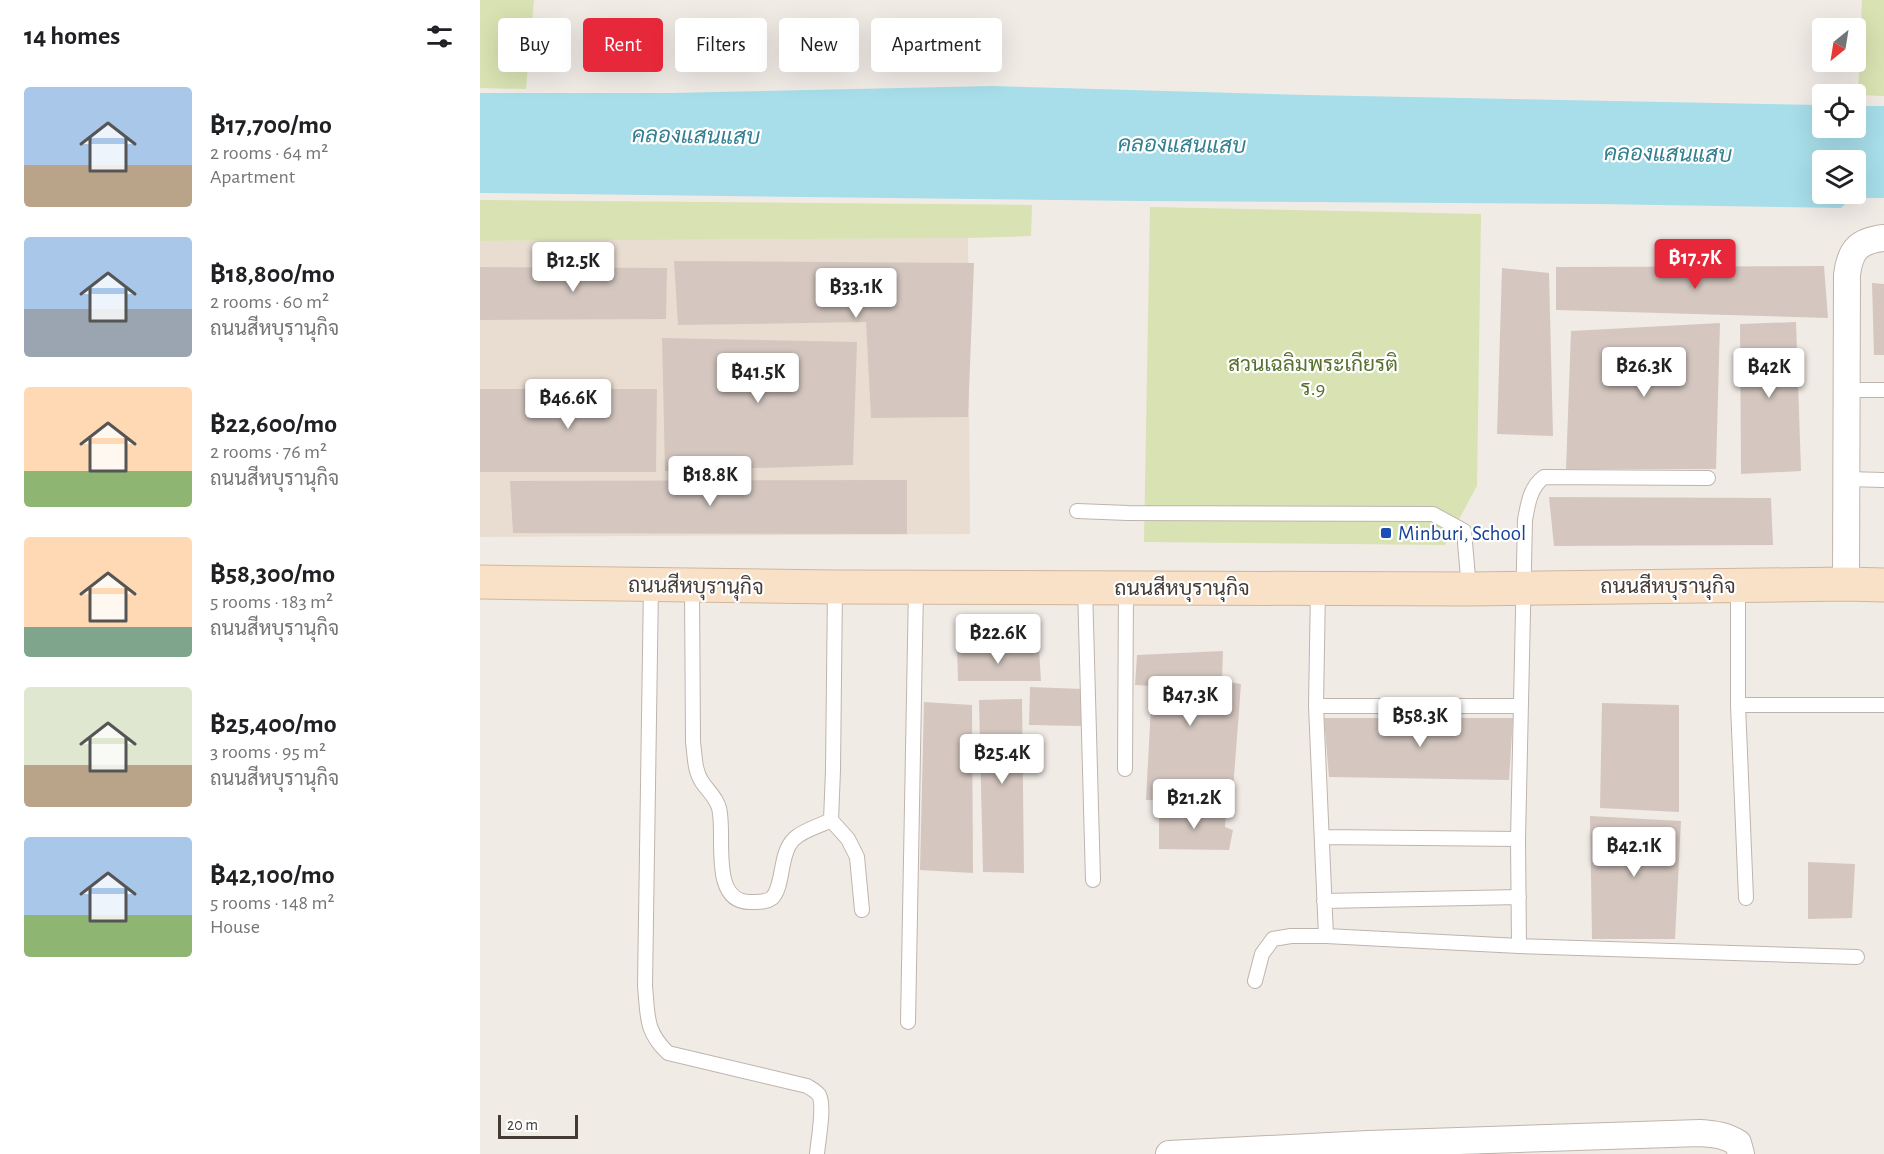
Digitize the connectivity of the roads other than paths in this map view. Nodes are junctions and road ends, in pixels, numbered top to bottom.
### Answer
1 (1884, 238) edge
2 (1847, 390) junction
3 (1884, 390) edge
4 (1708, 478) dead end
5 (1846, 479) junction
6 (1884, 480) edge
7 (1077, 511) dead end
8 (480, 582) edge
9 (1846, 584) junction
10 (651, 585) junction
11 (1884, 585) edge
12 (692, 586) junction
13 (1738, 586) junction
14 (835, 587) junction
15 (1085, 587) junction
16 (1524, 587) junction
17 (916, 588) junction
18 (1126, 588) junction
19 (1318, 588) junction
20 (1469, 589) junction
21 (1738, 705) junction
22 (1884, 705) edge
23 (1316, 706) junction
24 (1521, 706) junction
25 (1125, 769) dead end
26 (831, 820) junction
27 (1322, 837) junction
28 (1518, 839) junction
29 (1093, 880) dead end
30 (1519, 897) junction
31 (1746, 898) dead end
32 (1324, 902) junction
33 (862, 910) dead end
34 (1326, 936) junction
35 (1519, 946) junction
36 (1857, 957) dead end
37 (1255, 981) dead end
38 (908, 1022) dead end
39 (817, 1154) edge
40 (1169, 1154) edge
41 (1741, 1154) edge

1 - 2 street
2 - 3 lane
2 - 5 street
4 - 16 lane
5 - 6 lane
5 - 9 street
7 - 20 lane
8 - 10 main road, ถนนสีหบุรานุกิจ
9 - 11 main road, ถนนสีหบุรานุกิจ
9 - 13 main road, ถนนสีหบุรานุกิจ
10 - 12 main road, ถนนสีหบุรานุกิจ
10 - 39 lane
12 - 14 main road, ถนนสีหบุรานุกิจ
12 - 26 lane
13 - 16 main road, ถนนสีหบุรานุกิจ
13 - 21 lane
14 - 17 main road, ถนนสีหบุรานุกิจ
14 - 26 lane
15 - 17 main road, ถนนสีหบุรานุกิจ
15 - 18 main road, ถนนสีหบุรานุกิจ
15 - 29 lane
16 - 20 main road, ถนนสีหบุรานุกิจ
16 - 24 lane
17 - 38 lane
18 - 19 main road, ถนนสีหบุรานุกิจ
18 - 25 lane
19 - 20 main road, ถนนสีหบุรานุกิจ
19 - 23 lane
21 - 22 lane
21 - 31 lane
23 - 24 lane
23 - 27 lane
24 - 28 lane
26 - 33 lane
27 - 28 lane
27 - 32 lane
28 - 30 lane
30 - 32 lane
30 - 35 lane
32 - 34 lane
34 - 35 lane
34 - 37 lane
35 - 36 lane
40 - 41 street

